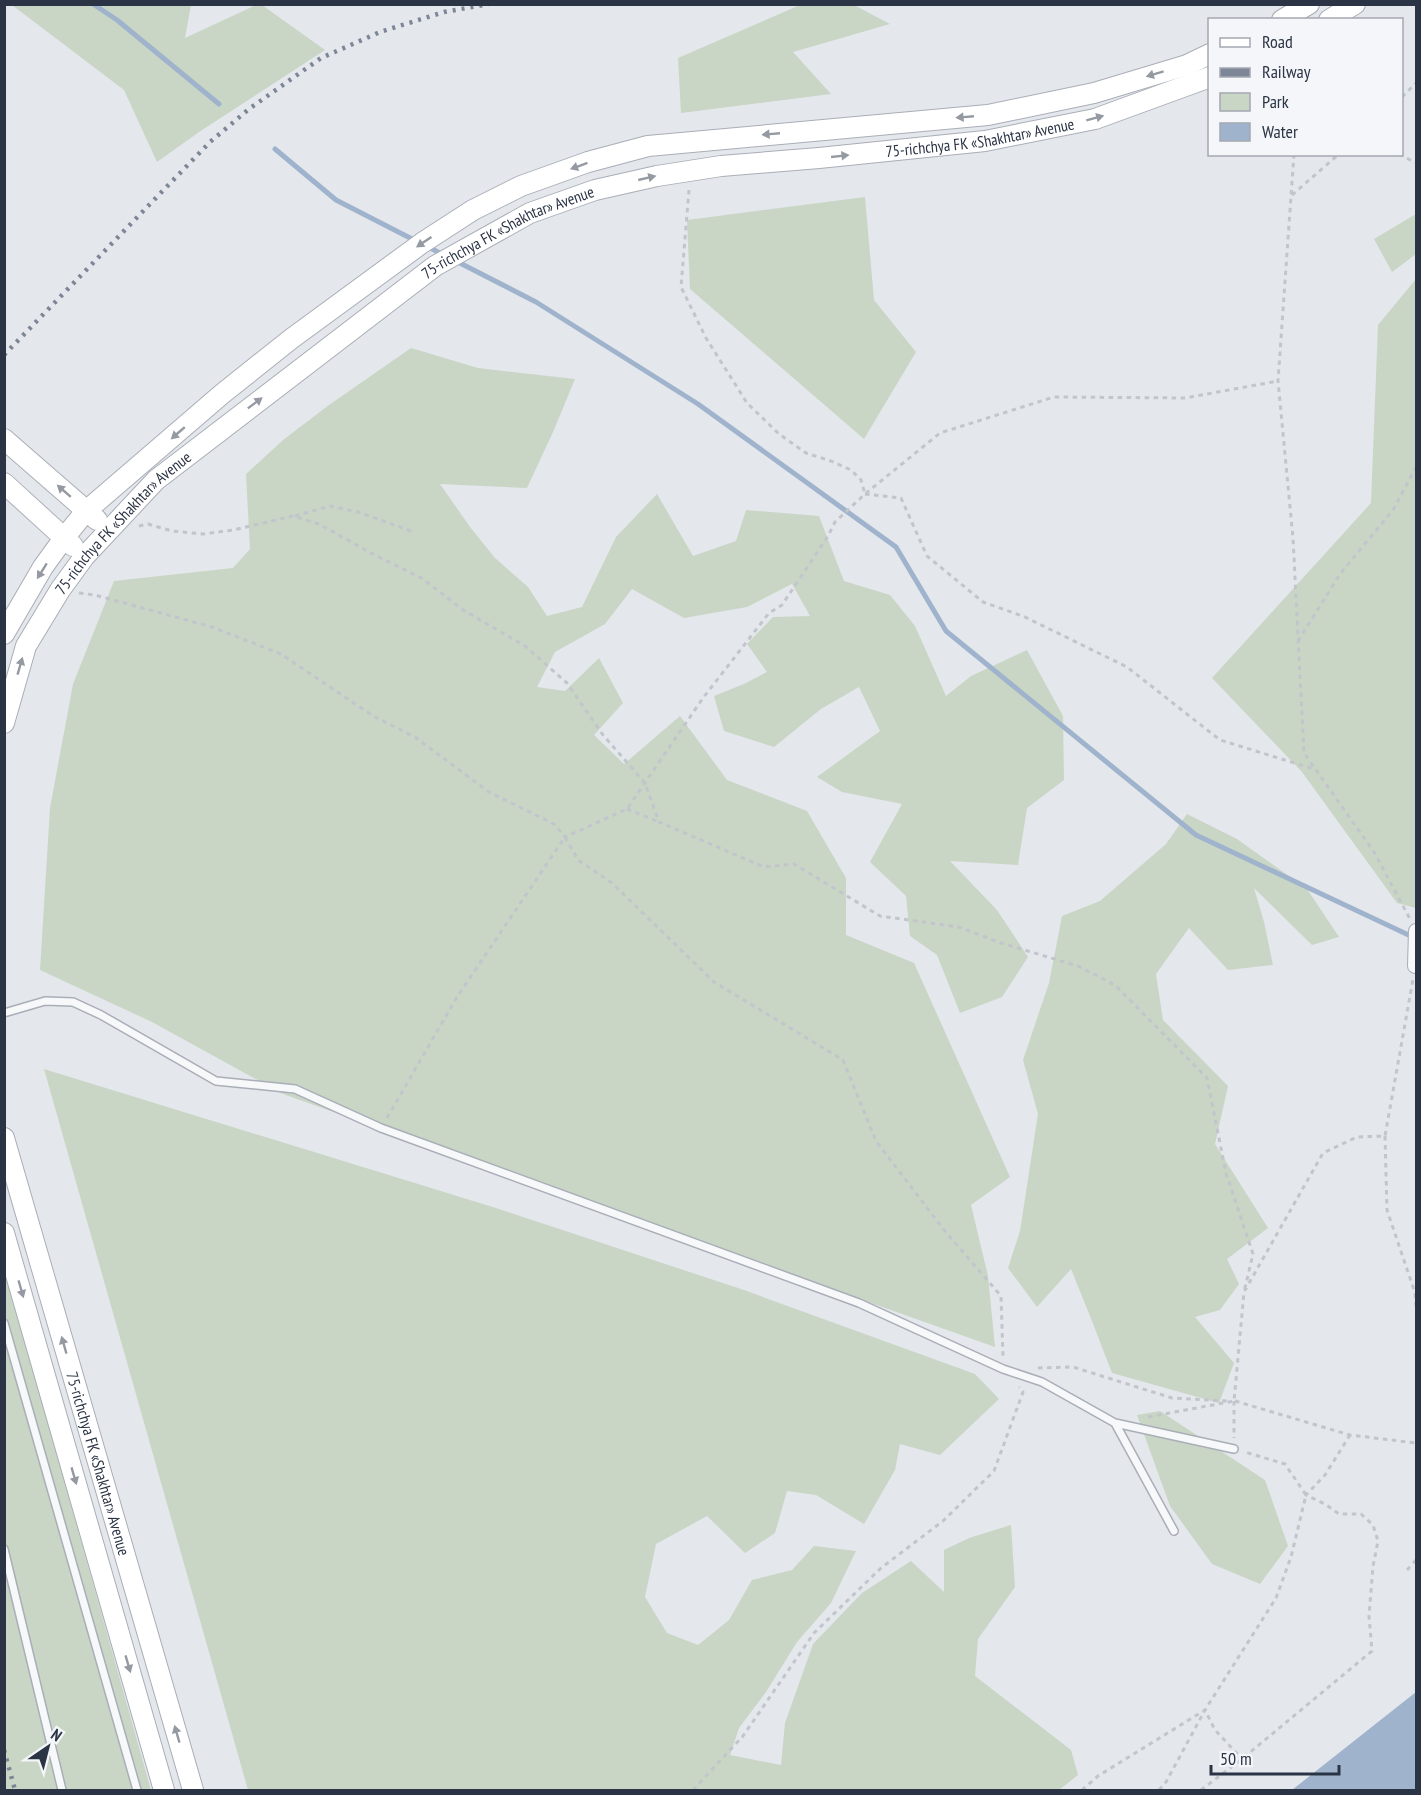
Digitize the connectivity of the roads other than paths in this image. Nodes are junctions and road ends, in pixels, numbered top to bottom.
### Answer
1 (1309, 4) edge
2 (1354, 4) edge
3 (1285, 18) edge
4 (1332, 18) edge
5 (1208, 54) edge
6 (1208, 77) edge
7 (4, 439) edge
8 (4, 483) edge
9 (86, 512) junction
10 (108, 530) junction
11 (64, 538) junction
12 (84, 557) junction
13 (4, 634) edge
14 (4, 723) edge
15 (1416, 931) edge
16 (1416, 966) edge
17 (4, 1013) edge
18 (4, 1138) edge
19 (4, 1233) edge
20 (4, 1323) edge
21 (1115, 1423) junction
22 (1234, 1449) road end
23 (1174, 1531) dead end
24 (4, 1549) edge
25 (62, 1791) edge
26 (136, 1791) edge
27 (164, 1791) edge
28 (193, 1791) edge

1 - 3 main road
2 - 4 main road
5 -> 9 main road, 75-richchya FK «Shakhtar» Avenue
10 -> 6 main road, 75-richchya FK «Shakhtar» Avenue
9 -> 7 main road
8 - 11 main road
9 - 10 main road
9 - 11 main road, 75-richchya FK «Shakhtar» Avenue
10 - 12 main road, 75-richchya FK «Shakhtar» Avenue
11 - 12 main road
11 -> 13 main road, 75-richchya FK «Shakhtar» Avenue
14 -> 12 main road, 75-richchya FK «Shakhtar» Avenue
15 - 16 street
17 - 21 lane
28 -> 18 main road, 75-richchya FK «Shakhtar» Avenue
19 -> 27 main road, 75-richchya FK «Shakhtar» Avenue
20 - 26 lane
21 - 22 lane
21 - 23 lane
24 - 25 lane

